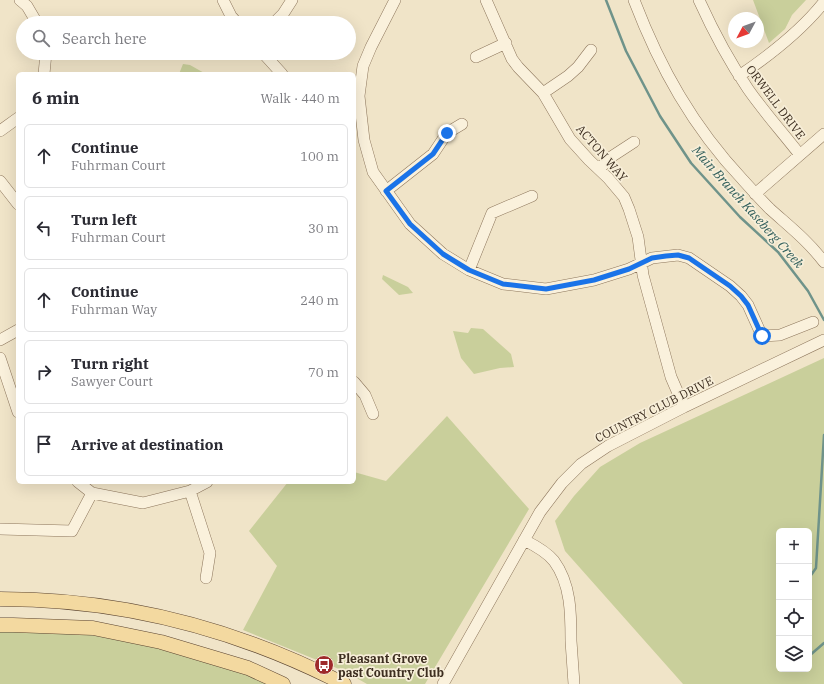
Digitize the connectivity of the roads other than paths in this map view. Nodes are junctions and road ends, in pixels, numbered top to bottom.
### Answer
1 (20, 0) edge
2 (223, 0) edge
3 (292, 0) edge
4 (395, 0) edge
5 (486, 0) edge
6 (634, 0) edge
7 (699, 0) edge
8 (824, 2) edge
9 (33, 16) edge
10 (231, 16) edge
11 (280, 16) edge
12 (506, 43) junction
13 (591, 50) dead end
14 (476, 57) dead end
15 (45, 60) edge
16 (269, 60) edge
17 (44, 72) edge
18 (280, 72) edge
19 (740, 76) junction
20 (543, 93) junction
21 (357, 96) edge
22 (16, 119) edge
23 (462, 124) dead end
24 (0, 131) edge
25 (824, 134) edge
26 (634, 142) dead end
27 (800, 155) junction
28 (599, 169) junction
29 (0, 181) edge
30 (386, 191) junction
31 (756, 194) junction
32 (532, 196) dead end
33 (16, 201) edge
34 (824, 262) edge
35 (640, 263) junction
36 (469, 270) junction
37 (813, 322) dead end
38 (16, 331) edge
39 (0, 340) edge
40 (824, 340) edge
41 (0, 358) edge
42 (356, 384) edge
43 (16, 406) edge
44 (684, 407) junction
45 (373, 414) dead end
46 (81, 484) edge
47 (203, 484) edge
48 (190, 491) junction
49 (92, 493) junction
50 (0, 529) edge
51 (524, 540) junction
52 (206, 578) dead end
53 (0, 600) edge
54 (0, 625) edge
55 (283, 684) edge
56 (344, 684) edge
57 (443, 684) edge
58 (574, 684) edge

1 - 9 street
2 - 10 street
3 - 11 street
4 - 21 street
5 - 12 street, ACTON WAY
6 - 31 street
7 - 19 street, ORWELL DRIVE
8 - 19 street
12 - 14 street
12 - 20 street, ACTON WAY
13 - 20 street
15 - 17 street
16 - 18 street
19 - 27 street, ORWELL DRIVE
20 - 28 street, ACTON WAY
21 - 30 street
22 - 24 street
23 - 30 street
25 - 27 street
26 - 28 street
27 - 31 street
28 - 35 street, ACTON WAY
29 - 33 street
30 - 36 street
31 - 34 street
32 - 36 street
35 - 36 street
35 - 37 street
35 - 44 street, ACTON WAY
38 - 39 street
40 - 44 street, COUNTRY CLUB DRIVE
41 - 43 street
42 - 45 street
44 - 51 street, COUNTRY CLUB DRIVE
46 - 49 street
47 - 48 street
48 - 49 street
48 - 52 street
49 - 50 street
51 - 57 street, COUNTRY CLUB DRIVE
51 - 58 street
53 - 56 main road
54 - 55 main road

